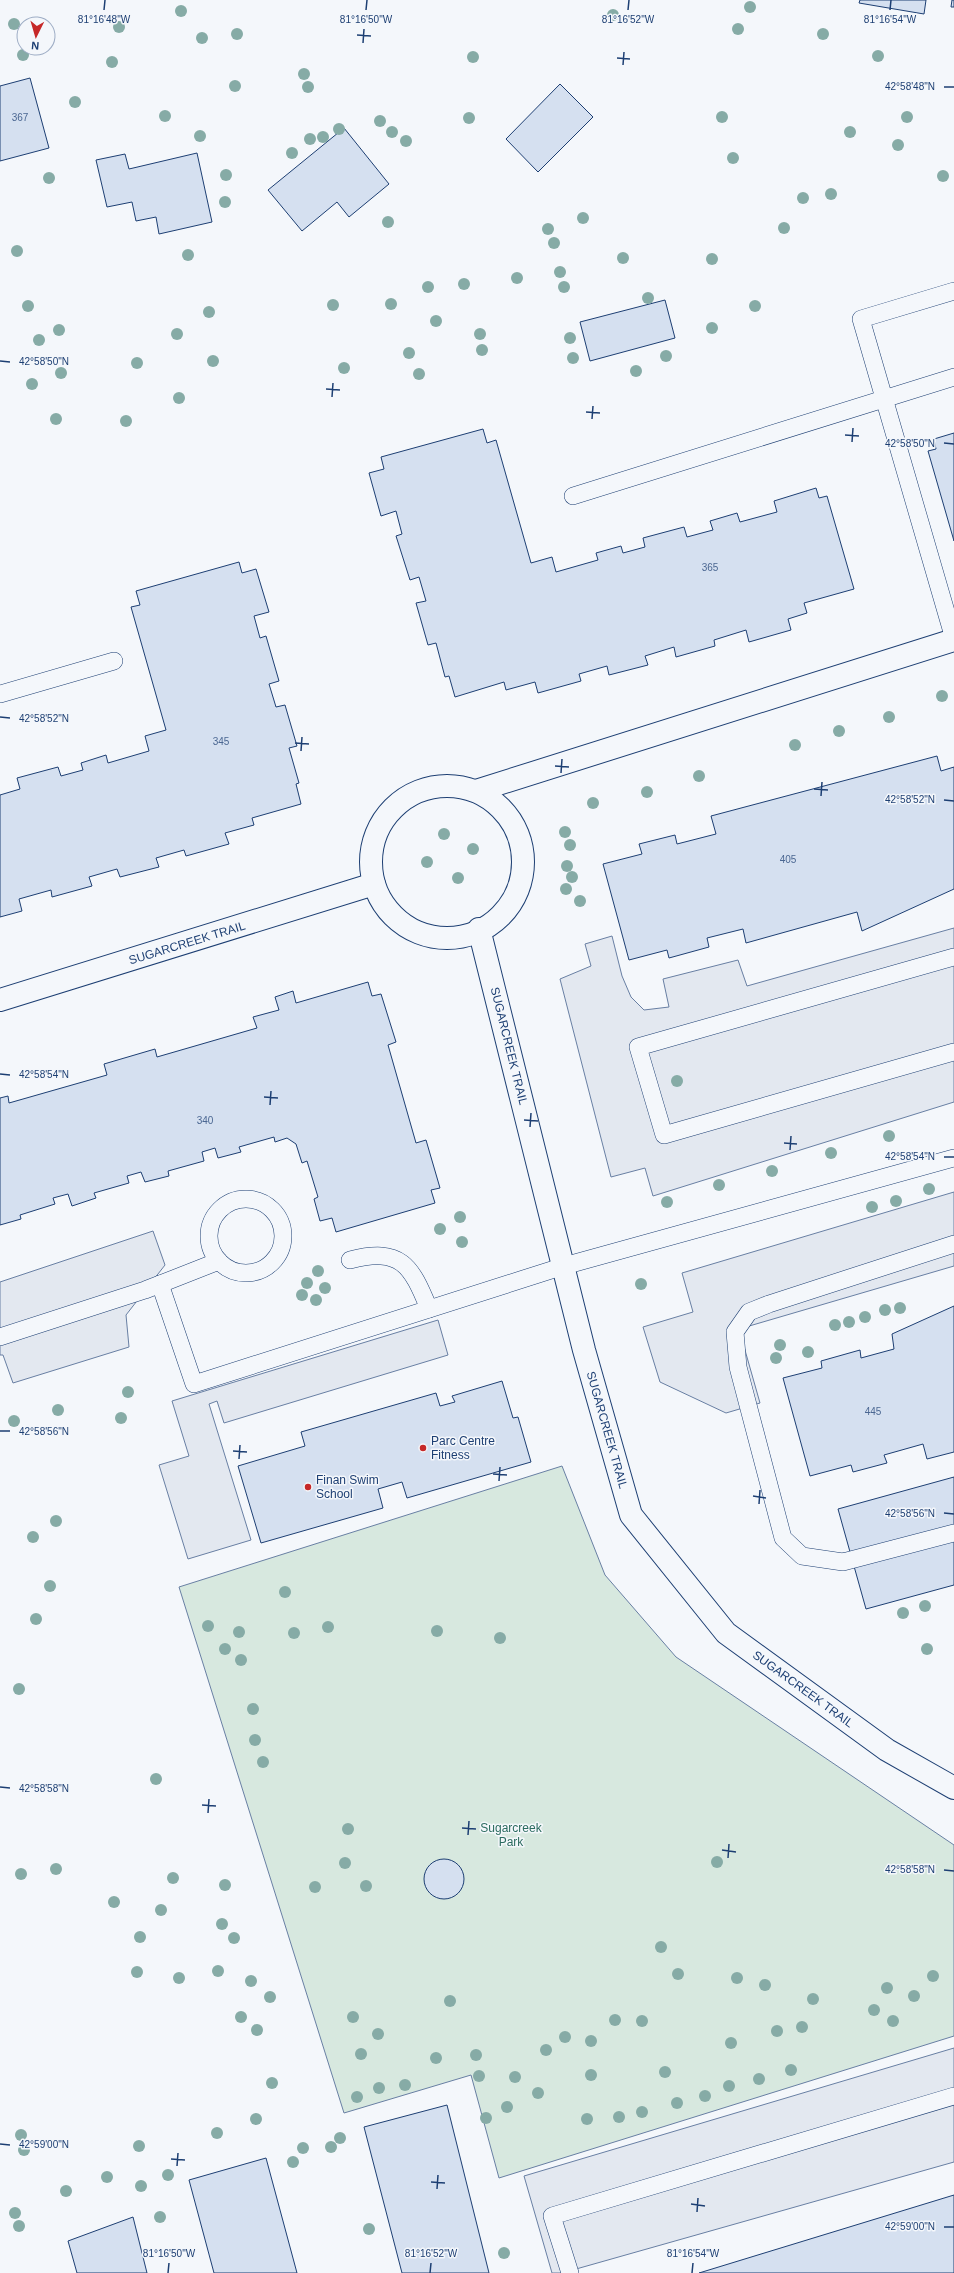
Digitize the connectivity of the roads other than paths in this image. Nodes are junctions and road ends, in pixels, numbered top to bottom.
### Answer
1 (954, 291) edge
2 (954, 377) edge
3 (883, 400) junction
4 (573, 496) dead end
5 (954, 640) edge
6 (114, 661) dead end
7 (0, 694) edge
8 (476, 791) junction
9 (374, 884) junction
10 (479, 929) junction
11 (954, 957) edge
12 (0, 1000) edge
13 (954, 1052) edge
14 (954, 1158) edge
15 (954, 1244) edge
16 (350, 1260) dead end
17 (219, 1261) junction
18 (564, 1266) junction
19 (160, 1284) junction
20 (429, 1309) junction
21 (0, 1336) edge
22 (954, 1532) edge
23 (954, 1788) edge
24 (954, 2096) edge
25 (570, 2273) edge

1 - 3 lane
2 - 3 lane
3 - 4 lane
3 - 5 lane
5 - 8 street
6 - 7 lane
8 - 9 street
8 - 10 street
9 - 10 street
9 - 12 street, SUGARCREEK TRAIL
10 - 18 street, SUGARCREEK TRAIL
11 - 13 lane
14 - 18 lane
15 - 22 lane
16 - 20 lane
17 - 17 lane
17 - 19 lane
18 - 20 lane
18 - 23 street, SUGARCREEK TRAIL
19 - 20 lane
19 - 21 lane
24 - 25 lane

